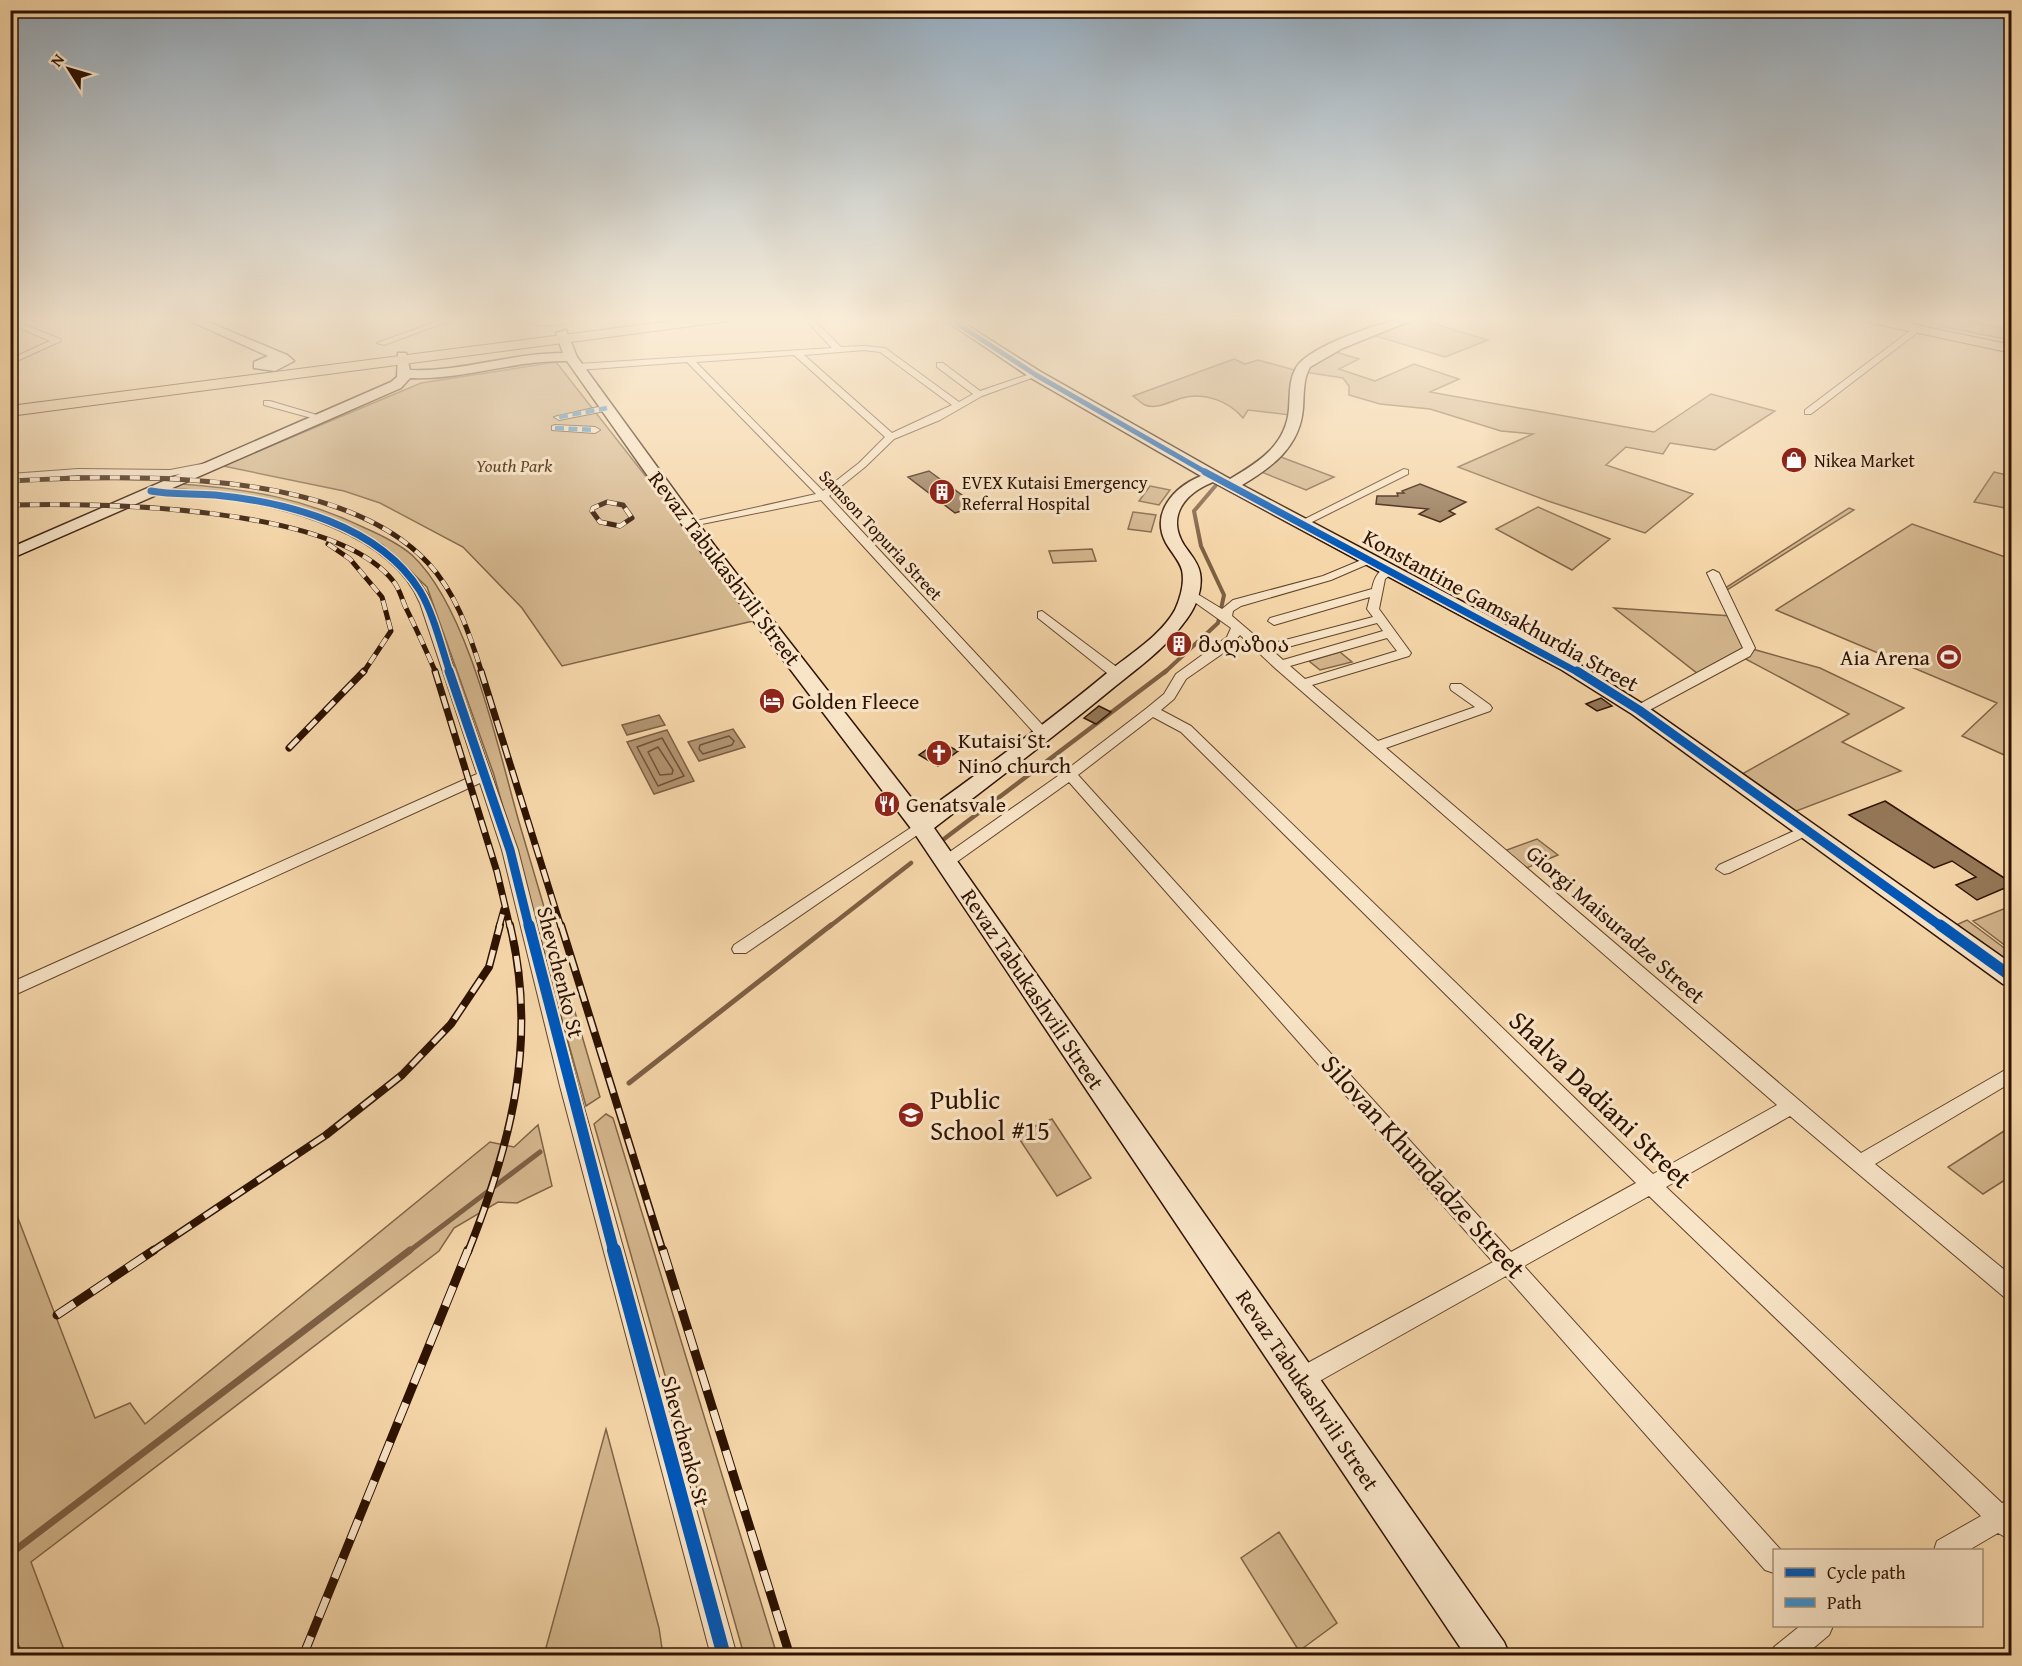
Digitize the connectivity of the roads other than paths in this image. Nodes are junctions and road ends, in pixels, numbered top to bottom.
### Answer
1 (89, 395) edge
2 (110, 395) edge
3 (359, 395) edge
4 (599, 395) edge
5 (724, 395) edge
6 (844, 395) edge
7 (944, 395) edge
8 (978, 395) edge
9 (1070, 395) edge
10 (1297, 395) edge
11 (1831, 395) edge
12 (267, 403) dead end
13 (10, 406) edge
14 (959, 406) junction
15 (607, 408) junction
16 (10, 411) edge
17 (1808, 412) dead end
18 (559, 417) dead end
19 (322, 418) junction
20 (555, 428) dead end
21 (595, 430) dead end
22 (891, 436) junction
23 (212, 465) junction
24 (1404, 472) dead end
25 (10, 477) edge
26 (1212, 477) junction
27 (1230, 486) junction
28 (152, 491) junction
29 (823, 496) junction
30 (1302, 523) junction
31 (691, 525) junction
32 (10, 554) edge
33 (1371, 559) junction
34 (1390, 570) junction
35 (1713, 573) dead end
36 (1375, 592) junction
37 (1197, 597) junction
38 (1042, 615) dead end
39 (1380, 619) junction
40 (1274, 621) dead end
41 (1232, 622) junction
42 (1390, 633) junction
43 (1263, 650) junction
44 (1279, 665) junction
45 (1117, 674) junction
46 (1301, 684) junction
47 (1456, 687) dead end
48 (1639, 710) junction
49 (1152, 711) junction
50 (1044, 735) junction
51 (1374, 747) junction
52 (1071, 774) junction
53 (484, 776) junction
54 (921, 826) junction
55 (1807, 830) junction
56 (946, 862) junction
57 (1724, 870) dead end
58 (741, 949) dead end
59 (2012, 977) edge
60 (10, 991) edge
61 (2012, 1073) edge
62 (1791, 1106) junction
63 (1860, 1163) junction
64 (1652, 1186) junction
65 (1509, 1262) junction
66 (2012, 1290) edge
67 (1301, 1379) junction
68 (2008, 1520) edge
69 (1950, 1549) edge
70 (1773, 1560) edge
71 (1819, 1627) edge
72 (1789, 1654) edge
73 (724, 1656) edge
74 (1490, 1656) edge

1 - 13 main road
2 - 16 main road
3 - 19 street
4 - 15 street, Revaz Tabukashvili Street
5 - 29 street, Samson Topuria Street
6 - 22 street
7 - 14 street
8 - 14 street
9 - 26 street, Konstantine Gamsakhurdia Street
10 - 27 street
11 - 17 street
12 - 19 street
14 - 22 street
15 - 18 street
15 - 31 street, Revaz Tabukashvili Street
19 - 23 street
20 - 21 street
22 - 29 street
23 - 25 street
23 - 28 street
24 - 30 street
26 - 27 street, Konstantine Gamsakhurdia Street
26 - 37 street
27 - 30 street, Konstantine Gamsakhurdia Street
28 - 32 street
28 - 53 street, Shevchenko St
29 - 31 street
29 - 50 street, Samson Topuria Street
30 - 33 street, Konstantine Gamsakhurdia Street
31 - 54 street, Revaz Tabukashvili Street
33 - 34 street, Konstantine Gamsakhurdia Street
33 - 41 street
34 - 36 street
34 - 48 street, Konstantine Gamsakhurdia Street
35 - 48 street
36 - 39 street
36 - 40 street
37 - 41 street, Giorgi Maisuradze Street
37 - 45 street
38 - 45 street
39 - 42 street
39 - 43 street
41 - 43 street, Giorgi Maisuradze Street
41 - 49 street
42 - 44 street
42 - 46 street
43 - 44 street, Giorgi Maisuradze Street
44 - 46 street, Giorgi Maisuradze Street
45 - 50 street
46 - 51 street, Giorgi Maisuradze Street
47 - 51 street
48 - 55 street, Konstantine Gamsakhurdia Street
49 - 52 street
49 - 64 street, Shalva Dadiani Street
50 - 54 street
51 - 62 street, Giorgi Maisuradze Street
52 - 56 street
52 - 65 street, Silovan Khundadze Street
53 - 60 street
53 - 73 street, Shevchenko St
54 - 56 street, Revaz Tabukashvili Street
54 - 58 street
55 - 57 street
55 - 59 street, Konstantine Gamsakhurdia Street
56 - 67 street, Revaz Tabukashvili Street
61 - 63 street
62 - 63 street, Giorgi Maisuradze Street
62 - 64 street
63 - 66 street, Giorgi Maisuradze Street
64 - 65 street
64 - 68 street, Shalva Dadiani Street
65 - 67 street
65 - 70 street, Silovan Khundadze Street
67 - 74 street, Revaz Tabukashvili Street
68 - 69 street
71 - 72 street

